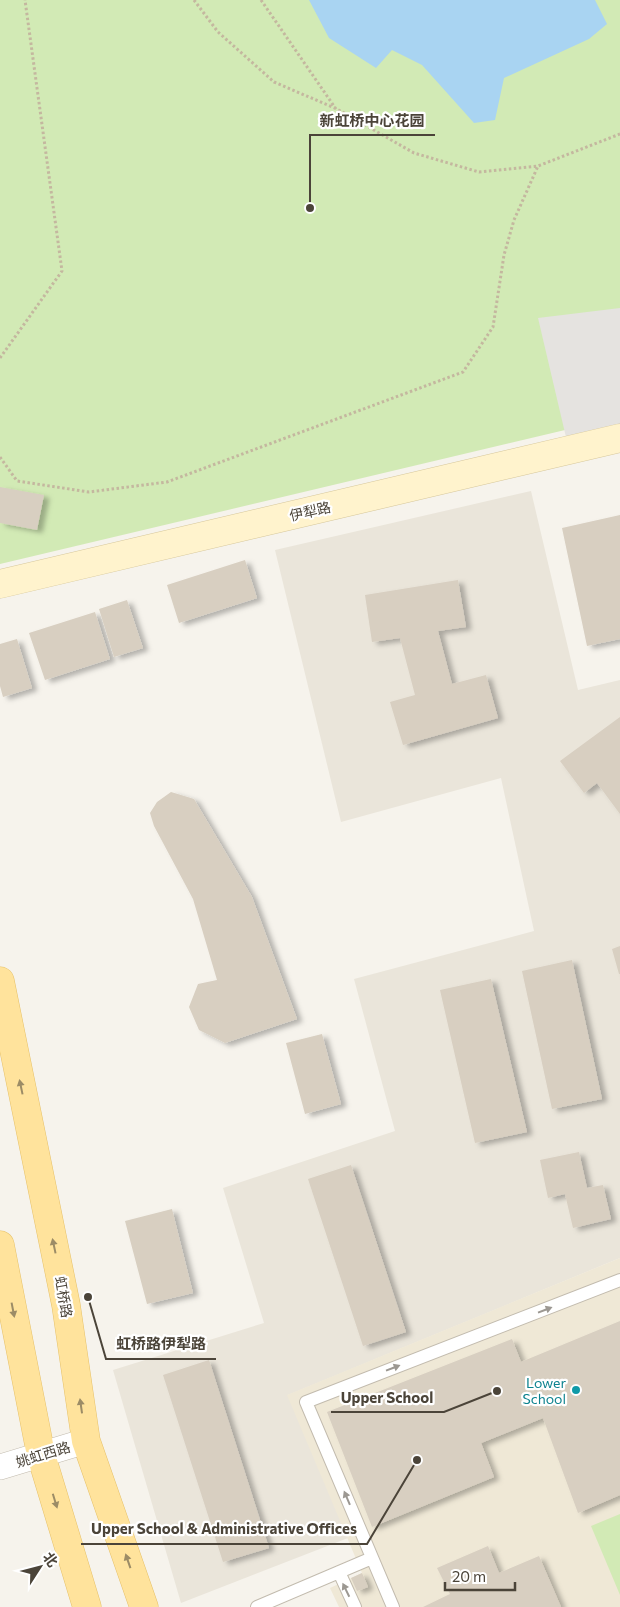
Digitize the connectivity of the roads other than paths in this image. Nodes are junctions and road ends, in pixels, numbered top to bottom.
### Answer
1 (620, 438) edge
2 (0, 584) edge
3 (0, 981) edge
4 (0, 1245) edge
5 (620, 1280) edge
6 (86, 1441) junction
7 (41, 1455) junction
8 (0, 1467) edge
9 (372, 1558) junction
10 (339, 1572) junction
11 (87, 1607) edge
12 (144, 1607) edge
13 (257, 1607) edge
14 (354, 1607) edge
15 (393, 1607) edge

1 - 2 street, 伊犁路
6 -> 3 main road, 虹桥路
4 -> 7 main road
9 -> 5 lane
6 - 7 street, 姚虹西路
12 -> 6 main road, 虹桥路
7 - 8 street, 姚虹西路
7 -> 11 main road
9 - 10 lane
9 - 15 lane
10 - 13 lane
14 -> 10 lane

